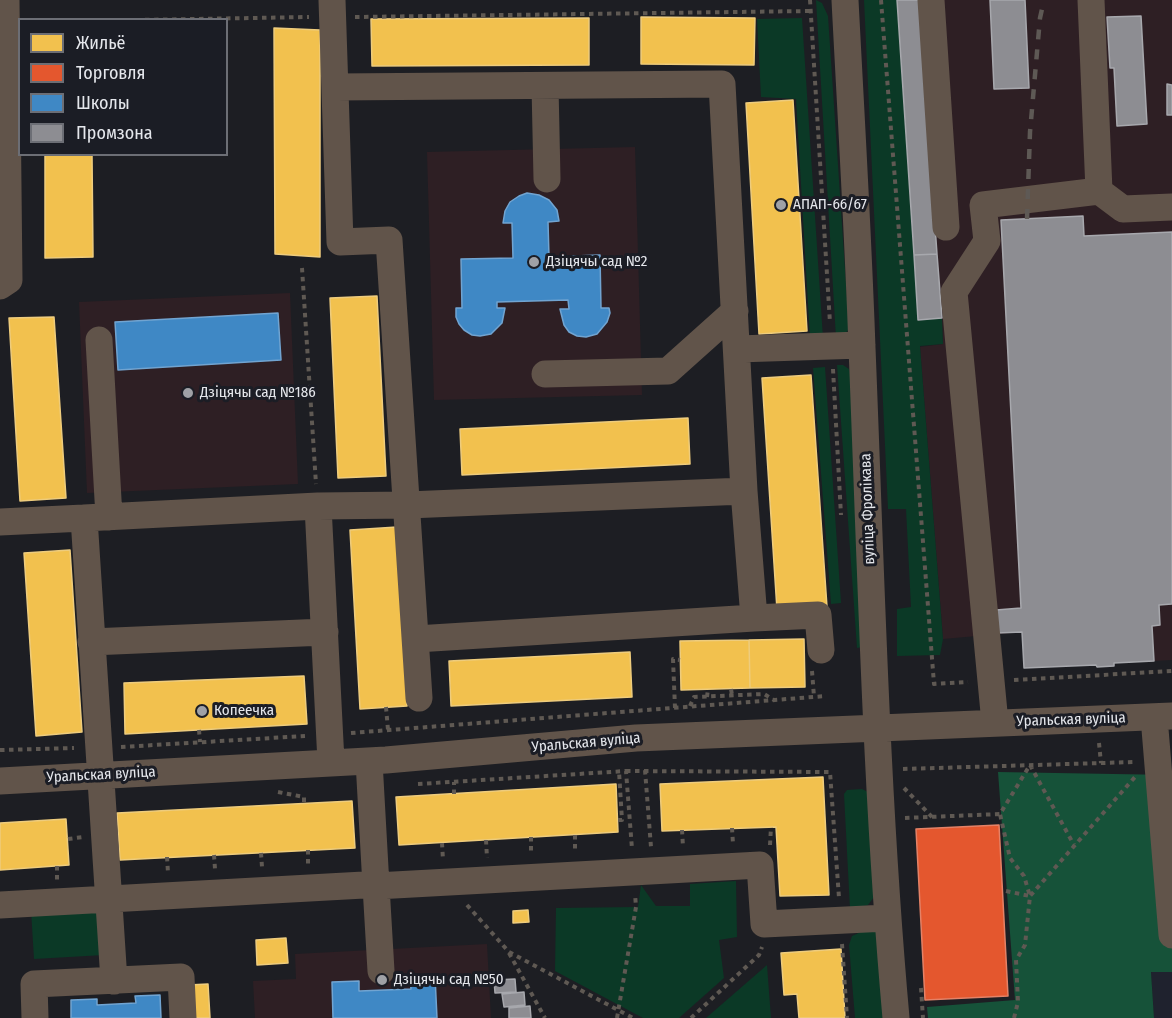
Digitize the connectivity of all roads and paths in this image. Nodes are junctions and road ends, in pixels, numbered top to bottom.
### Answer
1 (6, 0) edge
2 (845, 0) edge
3 (881, 0) edge
4 (931, 0) edge
5 (1091, 0) edge
6 (333, 9) edge
7 (810, 11) dead end
8 (172, 18) edge
9 (544, 86) junction
10 (335, 87) junction
11 (4, 97) edge
12 (547, 179) dead end
13 (1099, 191) junction
14 (1172, 207) edge
15 (946, 227) dead end
16 (302, 268) dead end
17 (0, 286) edge
18 (735, 311) junction
19 (99, 340) dead end
20 (862, 345) junction
21 (738, 349) junction
22 (545, 374) dead end
23 (744, 491) junction
24 (408, 505) junction
25 (318, 506) junction
26 (96, 518) junction
27 (0, 522) edge
28 (754, 618) junction
29 (325, 632) junction
30 (416, 639) junction
31 (91, 642) junction
32 (816, 656) joint
33 (680, 660) dead end
34 (1104, 667) dead end
35 (1172, 671) edge
36 (1104, 675) junction
37 (992, 681) junction
38 (708, 689) dead end
39 (731, 689) dead end
40 (732, 695) junction
41 (826, 696) dead end
42 (707, 697) junction
43 (814, 697) junction
44 (419, 698) dead end
45 (774, 700) junction
46 (386, 707) dead end
47 (690, 707) junction
48 (675, 708) junction
49 (1163, 716) edge
50 (995, 723) junction
51 (877, 728) junction
52 (200, 730) dead end
53 (387, 730) junction
54 (331, 735) junction
55 (200, 742) junction
56 (98, 748) junction
57 (0, 750) edge
58 (369, 761) junction
59 (1154, 761) junction
60 (332, 762) junction
61 (1030, 765) junction
62 (645, 770) junction
63 (899, 770) dead end
64 (619, 771) junction
65 (626, 771) junction
66 (797, 772) junction
67 (100, 775) junction
68 (796, 779) dead end
69 (0, 781) edge
70 (454, 782) junction
71 (900, 783) dead end
72 (410, 785) dead end
73 (301, 790) dead end
74 (454, 794) dead end
75 (304, 803) dead end
76 (1000, 814) junction
77 (932, 817) junction
78 (903, 818) dead end
79 (618, 820) dead end
80 (771, 827) dead end
81 (574, 835) dead end
82 (82, 838) dead end
83 (68, 839) dead end
84 (575, 841) dead end
85 (771, 843) dead end
86 (1074, 845) junction
87 (633, 860) junction
88 (57, 866) dead end
89 (57, 881) dead end
90 (446, 882) junction
91 (376, 886) junction
92 (1005, 891) dead end
93 (1029, 896) junction
94 (110, 899) junction
95 (0, 905) edge
96 (887, 918) junction
97 (840, 920) junction
98 (772, 924) junction
99 (1172, 935) edge
100 (508, 952) junction
101 (381, 971) dead end
102 (114, 981) junction
103 (618, 1010) junction
104 (35, 1018) edge
105 (183, 1018) edge
106 (545, 1018) edge
107 (617, 1018) edge
108 (633, 1018) edge
109 (691, 1018) edge
110 (847, 1018) edge
111 (896, 1018) edge
112 (1014, 1018) edge

1 - 11 street
2 - 20 street, вуліца Фролікава
3 - 37 path
4 - 15 street
5 - 13 street
6 - 7 path
6 - 8 path
6 - 10 street
9 - 10 street
9 - 12 street
9 - 18 street
10 - 24 street
11 - 17 street
13 - 14 street
13 - 37 street
16 - 25 path
18 - 21 street
18 - 22 street
19 - 26 street
20 - 21 street
20 - 51 street, вуліца Фролікава
21 - 23 street
23 - 24 street
23 - 28 street
24 - 25 street
24 - 30 street
25 - 26 street
25 - 29 street
26 - 27 street
26 - 31 street
28 - 30 street
28 - 32 street
29 - 31 street
29 - 54 street
30 - 44 street
31 - 56 street
32 - 43 path
33 - 48 path
34 - 36 path
35 - 36 path
36 - 37 path
37 - 50 street
38 - 42 path
39 - 40 path
40 - 42 path
40 - 45 path
41 - 43 path
42 - 47 path
43 - 45 path
45 - 47 path
46 - 53 path
47 - 48 path
48 - 53 path
49 - 50 street, Уральская вуліца
49 - 59 street
50 - 51 street, Уральская вуліца
51 - 58 street, Уральская вуліца
51 - 96 street, вуліца Фролікава
52 - 55 path
53 - 54 path
54 - 55 path
54 - 60 street
55 - 56 path
56 - 57 path
56 - 67 street
58 - 60 street, Уральская вуліца
58 - 91 street
59 - 61 path
59 - 86 path
59 - 99 street
60 - 67 street, Уральская вуліца
61 - 63 path
61 - 76 path
61 - 86 path
62 - 65 path
62 - 66 path
62 - 87 path
64 - 65 path
64 - 70 path
64 - 79 path
65 - 87 path
66 - 68 path
66 - 97 path
67 - 69 street, Уральская вуліца
67 - 94 street
70 - 72 path
70 - 74 path
71 - 77 path
73 - 75 path
76 - 77 path
76 - 93 path
77 - 78 path
80 - 85 path
81 - 84 path
82 - 83 path
86 - 93 path
87 - 90 street
87 - 98 street
87 - 103 path
88 - 89 path
90 - 91 street
90 - 100 path
91 - 94 street
91 - 101 street
92 - 93 path
93 - 112 path
94 - 95 street
94 - 102 street
96 - 97 street
96 - 111 street, вуліца Фролікава
97 - 98 street
97 - 110 path
98 - 109 path
100 - 103 path
100 - 106 path
102 - 104 street
102 - 105 street
103 - 107 path
103 - 108 path

